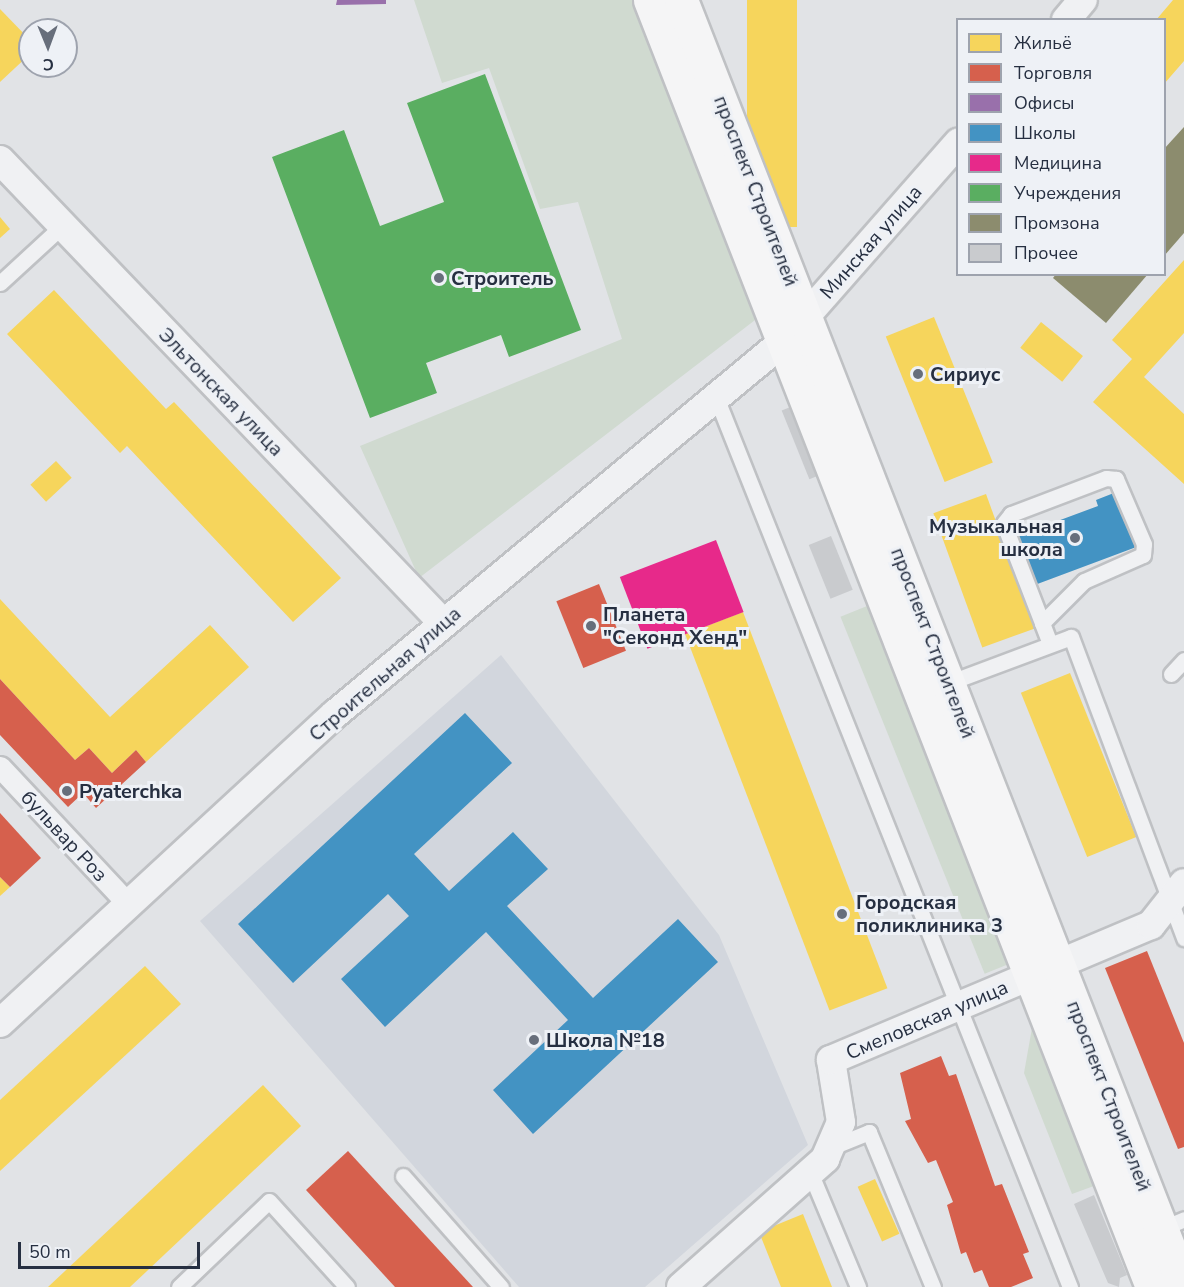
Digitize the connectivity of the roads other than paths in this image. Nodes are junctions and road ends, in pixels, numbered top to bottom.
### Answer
1 (650, 0) edge
2 (681, 0) edge
3 (1083, 0) edge
4 (1067, 18) edge
5 (956, 144) edge
6 (0, 160) edge
7 (62, 226) junction
8 (0, 283) edge
9 (805, 317) junction
10 (784, 341) junction
11 (716, 397) junction
12 (443, 623) junction
13 (1042, 623) junction
14 (1050, 644) junction
15 (1184, 660) edge
16 (1171, 674) dead end
17 (948, 683) junction
18 (0, 766) edge
19 (1177, 892) edge
20 (129, 904) junction
21 (1184, 938) edge
22 (1044, 971) junction
23 (960, 1007) junction
24 (0, 1023) edge
25 (832, 1147) junction
26 (810, 1172) junction
27 (403, 1176) dead end
28 (1173, 1224) edge
29 (1058, 1255) junction
30 (179, 1287) edge
31 (347, 1287) edge
32 (501, 1287) edge
33 (681, 1287) edge
34 (858, 1287) edge
35 (933, 1287) edge
36 (1059, 1287) edge
37 (1070, 1287) edge
38 (1152, 1287) edge
39 (1184, 1287) edge

1 - 10 main road, проспект Строителей
2 - 9 main road, проспект Строителей
3 - 4 street
5 - 9 street, Минская улица
6 - 7 street, Эльтонская улица
7 - 8 lane
7 - 12 street, Эльтонская улица
9 - 10 street, Минская улица
9 - 17 main road, проспект Строителей
10 - 11 street, Строительная улица
10 - 22 main road, проспект Строителей
11 - 12 street, Строительная улица
11 - 23 lane
12 - 20 street, Строительная улица
13 - 13 lane
13 - 14 lane
14 - 17 lane
14 - 19 lane
15 - 16 lane
17 - 22 main road, проспект Строителей
18 - 20 street, бульвар Роз
19 - 21 lane
19 - 22 street, Смеловская улица
20 - 24 street, Строительная улица
22 - 23 street, Смеловская улица
22 - 28 main road, проспект Строителей
22 - 38 main road, проспект Строителей
23 - 25 street, Смеловская улица
23 - 29 lane
25 - 26 street, Смеловская улица
25 - 35 lane
26 - 33 street, Смеловская улица
26 - 34 lane
27 - 32 lane
28 - 39 main road, проспект Строителей
29 - 36 lane
29 - 37 lane
30 - 31 lane

